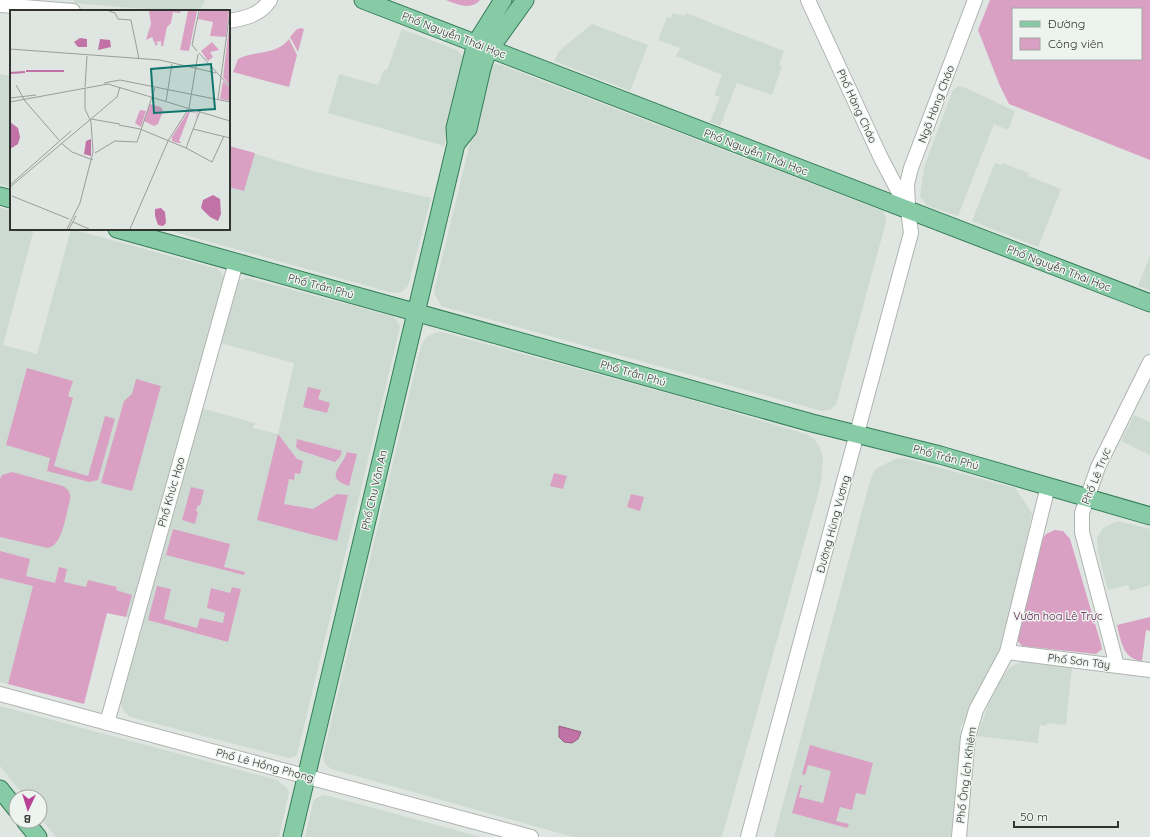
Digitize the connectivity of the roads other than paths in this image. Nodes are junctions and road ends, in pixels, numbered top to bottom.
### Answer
1 (270, 0) edge
2 (363, 0) edge
3 (503, 0) edge
4 (525, 0) edge
5 (808, 0) edge
6 (975, 0) edge
7 (0, 5) edge
8 (61, 10) edge
9 (230, 21) edge
10 (483, 46) junction
11 (0, 196) edge
12 (10, 199) edge
13 (908, 210) junction
14 (121, 230) edge
15 (236, 262) junction
16 (1150, 303) edge
17 (416, 312) junction
18 (1150, 362) edge
19 (857, 434) junction
20 (1048, 486) junction
21 (1086, 497) junction
22 (1150, 516) edge
23 (1007, 652) junction
24 (1117, 666) junction
25 (1150, 670) edge
26 (1, 695) edge
27 (107, 723) junction
28 (306, 776) junction
29 (0, 789) edge
30 (8, 799) edge
31 (522, 836) edge
32 (292, 837) edge
33 (748, 837) edge
34 (959, 837) edge

1 - 9 street
2 - 10 main road, Phố Nguyễn Thái Học
3 - 10 main road
4 - 10 main road
5 - 13 street, Phố Hàng Cháo
6 - 13 street, Ngõ Hàng Cháo
7 - 8 street
10 - 13 main road, Phố Nguyễn Thái Học
10 - 17 main road, Phố Chu Văn An
11 - 12 main road
13 - 16 main road, Phố Nguyễn Thái Học
13 - 19 street, Đường Hùng Vương
14 - 15 main road, Phố Trần Phú
15 - 17 main road, Phố Trần Phú
15 - 27 street, Phố Khúc Hạo
17 - 19 main road, Phố Trần Phú
17 - 28 main road, Phố Chu Văn An
18 - 21 street, Phố Lê Trực
19 - 20 main road, Phố Trần Phú
19 - 33 street, Đường Hùng Vương
20 - 21 main road, Phố Trần Phú
20 - 23 street, Phố Ông Ích Khiêm
21 - 22 main road, Phố Trần Phú
21 - 24 street, Phố Lê Trực
23 - 24 street, Phố Sơn Tây
23 - 34 street, Phố Ông Ích Khiêm
24 - 25 street, Phố Sơn Tây
26 - 27 street, Phố Lê Hồng Phong
27 - 28 street, Phố Lê Hồng Phong
28 - 31 street, Phố Lê Hồng Phong
28 - 32 main road, Phố Chu Văn An
29 - 30 main road

